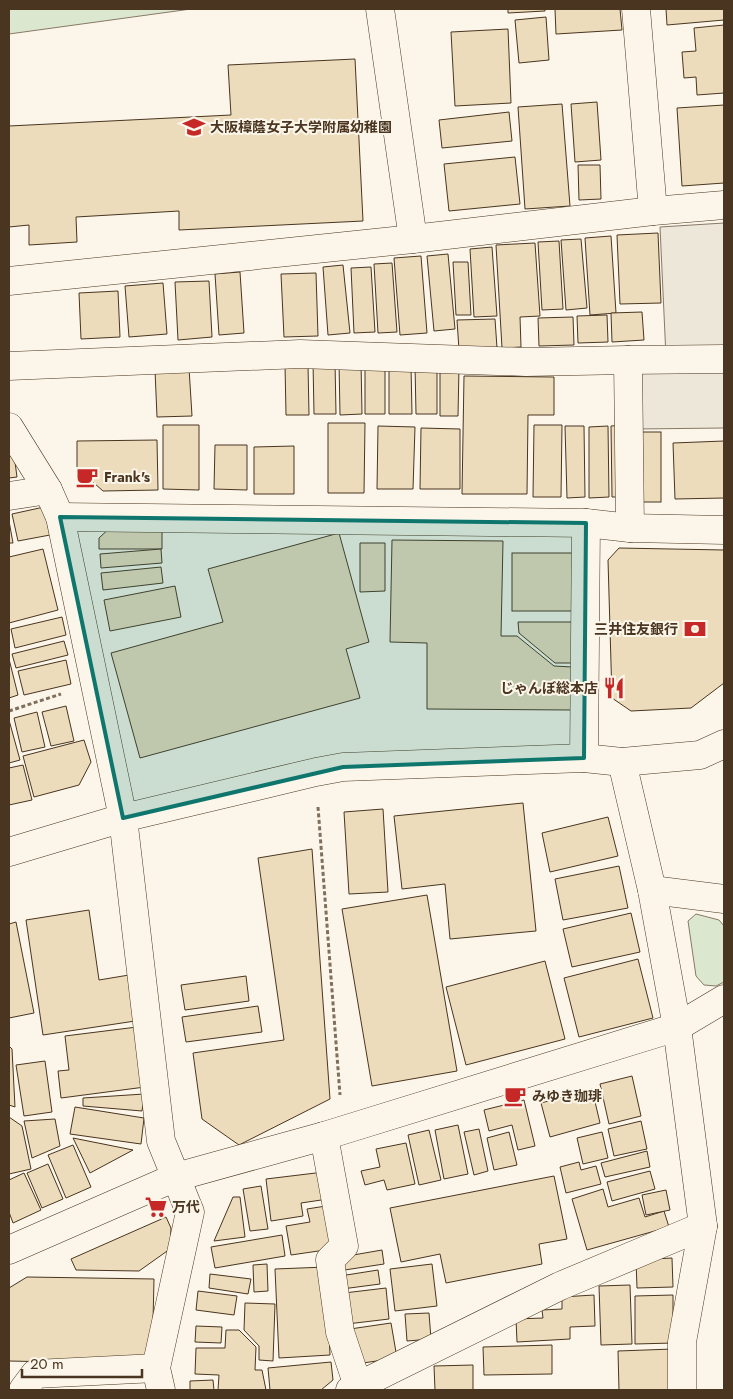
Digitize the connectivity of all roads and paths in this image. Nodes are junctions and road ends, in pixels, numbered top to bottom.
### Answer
1 (380, 9) edge
2 (636, 9) edge
3 (724, 205) edge
4 (653, 211) junction
5 (413, 239) junction
6 (9, 281) edge
7 (724, 359) edge
8 (628, 360) junction
9 (9, 366) edge
10 (9, 427) edge
11 (48, 490) junction
12 (9, 496) edge
13 (60, 517) junction
14 (586, 522) junction
15 (630, 528) junction
16 (724, 530) edge
17 (94, 684) junction
18 (9, 710) edge
19 (724, 744) edge
20 (584, 758) junction
21 (622, 762) junction
22 (316, 772) junction
23 (123, 818) junction
24 (9, 852) edge
25 (652, 890) junction
26 (724, 899) edge
27 (724, 998) edge
28 (677, 1026) junction
29 (333, 1133) junction
30 (176, 1177) junction
31 (703, 1226) junction
32 (9, 1250) edge
33 (158, 1379) edge
34 (354, 1388) edge
35 (23, 1390) edge
36 (682, 1390) edge

1 - 5 street
2 - 4 street
3 - 4 street
4 - 5 street
5 - 6 street
7 - 8 street
8 - 9 street
8 - 15 street
10 - 11 street
11 - 12 street
11 - 13 street
13 - 14 street
13 - 17 street
14 - 15 street
14 - 20 street
15 - 16 street
17 - 18 path
17 - 23 street
19 - 21 street
20 - 21 street
20 - 22 street
21 - 25 street
22 - 23 street
22 - 29 path
23 - 24 street
23 - 30 street
25 - 26 street
25 - 28 street
27 - 28 street
28 - 29 street
28 - 31 street
29 - 30 street
29 - 34 street
30 - 32 street
30 - 33 street
31 - 34 street
31 - 36 street
33 - 35 street

